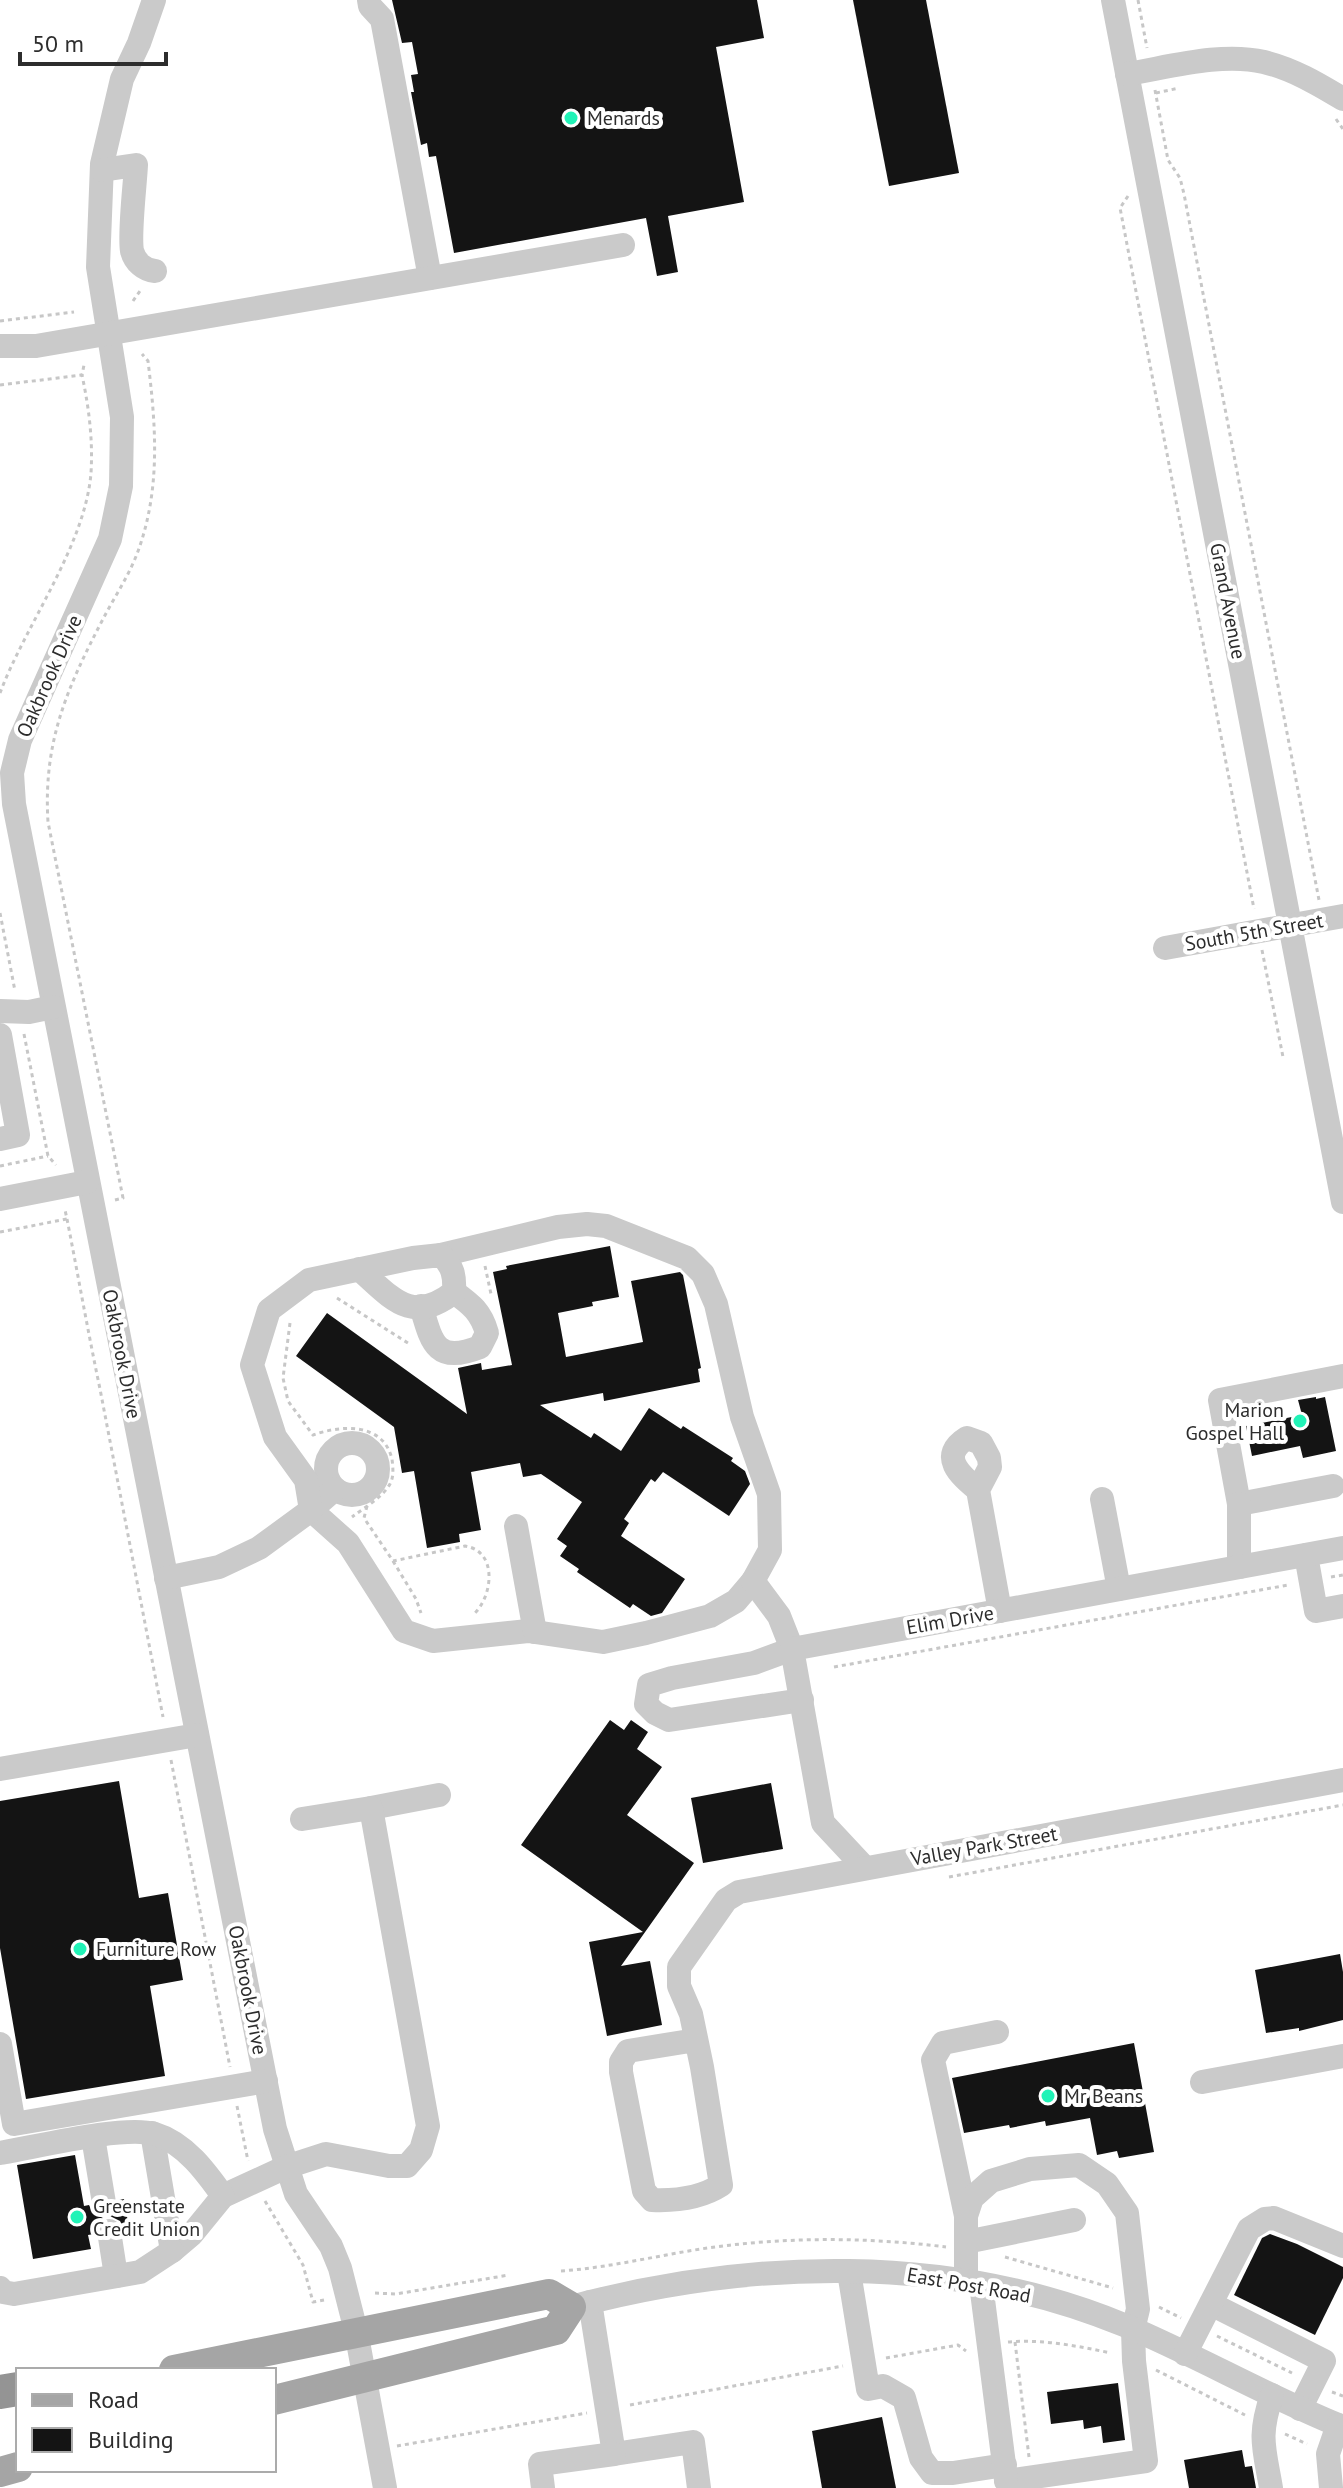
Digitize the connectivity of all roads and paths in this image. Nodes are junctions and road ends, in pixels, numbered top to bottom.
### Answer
1 (154, 0) edge
2 (369, 0) edge
3 (1113, 0) edge
4 (1138, 0) edge
5 (1149, 56) dead end
6 (1127, 74) junction
7 (1155, 87) dead end
8 (1186, 87) dead end
9 (1156, 93) junction
10 (1337, 106) edge
11 (1343, 129) edge
12 (102, 170) junction
13 (1127, 193) dead end
14 (623, 245) dead end
15 (155, 271) dead end
16 (430, 278) junction
17 (74, 312) dead end
18 (0, 321) edge
19 (109, 332) junction
20 (0, 346) edge
21 (142, 354) dead end
22 (84, 365) dead end
23 (82, 375) junction
24 (0, 385) edge
25 (0, 693) edge
26 (1255, 911) dead end
27 (1332, 912) edge
28 (0, 913) edge
29 (1291, 926) junction
30 (1261, 943) dead end
31 (1165, 948) dead end
32 (53, 1007) junction
33 (10, 1011) edge
34 (0, 1035) edge
35 (1283, 1057) dead end
36 (0, 1139) edge
37 (48, 1156) junction
38 (1339, 1162) edge
39 (56, 1165) dead end
40 (0, 1166) edge
41 (87, 1182) junction
42 (0, 1199) edge
43 (111, 1201) dead end
44 (1343, 1202) edge
45 (65, 1210) dead end
46 (67, 1219) junction
47 (0, 1232) edge
48 (441, 1255) junction
49 (483, 1258) dead end
50 (359, 1269) junction
51 (454, 1292) junction
52 (327, 1298) dead end
53 (493, 1305) dead end
54 (421, 1306) junction
55 (298, 1313) dead end
56 (416, 1348) dead end
57 (1343, 1376) edge
58 (1333, 1486) dead end
59 (335, 1489) dead end
60 (978, 1490) dead end
61 (1102, 1499) dead end
62 (1239, 1504) junction
63 (367, 1506) junction
64 (311, 1510) junction
65 (345, 1521) dead end
66 (516, 1526) dead end
67 (1343, 1548) edge
68 (1306, 1555) junction
69 (393, 1561) junction
70 (1239, 1567) junction
71 (1343, 1575) edge
72 (166, 1578) junction
73 (753, 1581) junction
74 (1311, 1581) junction
75 (1119, 1589) junction
76 (151, 1603) dead end
77 (141, 1605) junction
78 (1343, 1606) edge
79 (1000, 1611) junction
80 (470, 1617) dead end
81 (425, 1623) dead end
82 (535, 1632) junction
83 (792, 1649) junction
84 (834, 1667) dead end
85 (802, 1700) junction
86 (197, 1735) junction
87 (167, 1740) junction
88 (0, 1769) edge
89 (1343, 1780) edge
90 (439, 1795) dead end
91 (1343, 1805) edge
92 (371, 1808) junction
93 (302, 1819) dead end
94 (865, 1868) junction
95 (944, 1878) dead end
96 (997, 2032) dead end
97 (696, 2040) junction
98 (0, 2044) edge
99 (1343, 2056) edge
100 (266, 2081) junction
101 (1202, 2082) dead end
102 (234, 2086) junction
103 (7, 2125) edge
104 (152, 2133) junction
105 (93, 2137) junction
106 (0, 2153) edge
107 (286, 2167) junction
108 (257, 2181) junction
109 (223, 2196) junction
110 (104, 2203) dead end
111 (966, 2216) junction
112 (1074, 2220) dead end
113 (109, 2231) dead end
114 (966, 2242) junction
115 (1343, 2246) edge
116 (172, 2251) junction
117 (849, 2272) junction
118 (116, 2276) junction
119 (974, 2283) junction
120 (0, 2288) edge
121 (324, 2299) dead end
122 (580, 2304) junction
123 (1211, 2304) junction
124 (1133, 2330) junction
125 (356, 2331) junction
126 (1015, 2342) dead end
127 (1185, 2354) junction
128 (183, 2368) edge
129 (366, 2376) junction
130 (1272, 2395) junction
131 (276, 2399) edge
132 (1300, 2409) junction
133 (1340, 2426) edge
134 (614, 2454) junction
135 (1032, 2477) junction
136 (1006, 2478) edge
137 (385, 2488) edge
138 (543, 2488) edge
139 (699, 2488) edge
140 (1271, 2488) edge
141 (1331, 2488) edge

1 - 12 street, Oakbrook Drive
2 - 16 street
3 - 6 street, Grand Avenue
4 - 5 path
6 - 10 street
6 - 29 street, Grand Avenue
7 - 9 path
8 - 9 path
9 - 27 path
10 - 11 path
12 - 15 street
12 - 19 street, Oakbrook Drive
13 - 26 path
14 - 16 street
16 - 19 street
17 - 18 path
19 - 20 street
19 - 32 street, Oakbrook Drive
21 - 43 path
22 - 23 path
23 - 24 path
23 - 25 path
27 - 29 street, South 5th Street
28 - 33 path
29 - 31 street, South 5th Street
29 - 38 street, Grand Avenue
30 - 35 path
32 - 33 street
32 - 41 street, Oakbrook Drive
33 - 37 path
34 - 36 street
37 - 39 path
37 - 40 path
38 - 44 street, Grand Avenue
41 - 42 street
41 - 72 street, Oakbrook Drive
45 - 46 path
46 - 47 path
46 - 77 path
48 - 50 street
48 - 51 street
48 - 73 street
49 - 53 path
50 - 54 street
50 - 64 street
51 - 54 street
51 - 54 street
52 - 56 path
55 - 63 path
57 - 62 street
58 - 62 street
59 - 64 street
60 - 79 street
61 - 75 street
62 - 70 street
63 - 65 path
63 - 69 path
64 - 72 street
64 - 82 street
66 - 82 street
67 - 68 street, Elim Drive
68 - 70 street, Elim Drive
68 - 74 street
69 - 80 path
69 - 81 path
70 - 75 street, Elim Drive
71 - 74 path
72 - 86 street, Oakbrook Drive
73 - 82 street
73 - 83 street
74 - 78 street
74 - 84 path
75 - 79 street, Elim Drive
76 - 77 path
77 - 87 path
79 - 83 street, Elim Drive
83 - 85 street
83 - 85 street, Elim Drive
85 - 94 street
86 - 87 street
86 - 100 street, Oakbrook Drive
87 - 88 street
87 - 102 path
89 - 94 street, Valley Park Street
90 - 92 street
91 - 95 path
92 - 93 street
92 - 107 street
94 - 97 street, Valley Park Street
96 - 111 street
97 - 97 street
98 - 103 street
99 - 101 street
100 - 102 street
100 - 107 street, Oakbrook Drive
102 - 103 street
102 - 108 path
104 - 105 street
104 - 109 street
104 - 116 street
105 - 106 street
105 - 110 street
107 - 108 street
107 - 125 street, Oakbrook Drive
108 - 109 street
108 - 121 path
109 - 116 street
111 - 114 street
111 - 124 street
112 - 114 street
113 - 118 street
114 - 119 street
115 - 123 street
116 - 118 street
117 - 119 street, East Post Road
117 - 122 street, East Post Road
117 - 136 street
118 - 120 street
119 - 124 street, East Post Road
119 - 136 street
122 - 125 main road, East Post Road
122 - 129 main road
122 - 134 street
123 - 127 street
123 - 132 street
124 - 127 street, East Post Road
124 - 135 street
125 - 128 main road, East Post Road
125 - 129 street, Oakbrook Drive
126 - 135 path
127 - 130 street, East Post Road
129 - 131 main road
129 - 137 street, Oakbrook Drive
130 - 132 street, East Post Road
130 - 140 street
132 - 133 street, East Post Road
133 - 141 street
134 - 138 street
134 - 139 street
135 - 136 street

